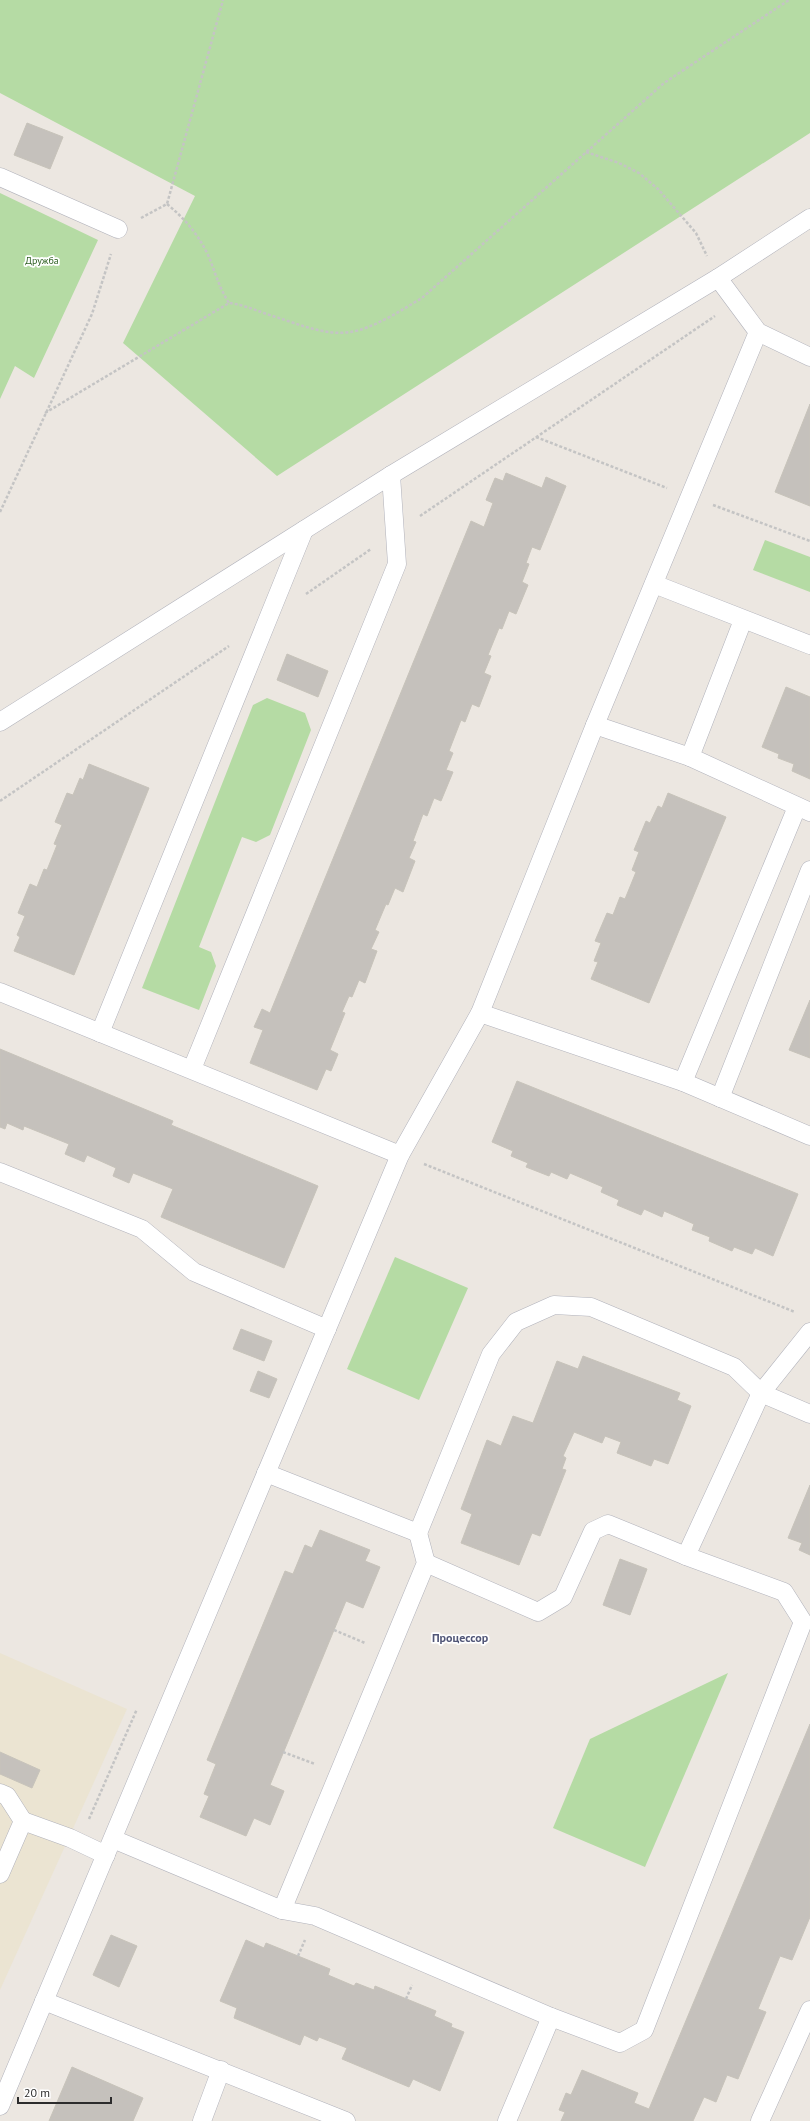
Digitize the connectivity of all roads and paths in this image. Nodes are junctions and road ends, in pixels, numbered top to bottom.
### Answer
1 (224, 0) edge
2 (789, 0) edge
3 (586, 152) junction
4 (0, 177) edge
5 (167, 204) junction
6 (810, 218) edge
7 (118, 229) junction
8 (718, 278) junction
9 (736, 302) junction
10 (229, 303) junction
11 (758, 332) junction
12 (810, 357) edge
13 (45, 413) junction
14 (390, 475) junction
15 (0, 512) edge
16 (304, 530) junction
17 (395, 533) junction
18 (654, 584) junction
19 (268, 620) junction
20 (743, 620) junction
21 (235, 642) dead end
22 (810, 645) edge
23 (0, 722) edge
24 (595, 725) junction
25 (690, 757) junction
26 (0, 801) edge
27 (804, 810) edge
28 (810, 870) edge
29 (0, 992) edge
30 (480, 1013) junction
31 (100, 1033) junction
32 (192, 1069) junction
33 (683, 1082) junction
34 (720, 1098) junction
35 (810, 1136) edge
36 (400, 1155) junction
37 (0, 1172) edge
38 (803, 1315) dead end
39 (327, 1329) junction
40 (810, 1332) edge
41 (761, 1393) junction
42 (810, 1414) edge
43 (266, 1473) junction
44 (418, 1533) junction
45 (686, 1556) junction
46 (426, 1563) junction
47 (334, 1630) dead end
48 (389, 1652) junction
49 (284, 1752) dead end
50 (340, 1774) junction
51 (0, 1793) edge
52 (23, 1820) junction
53 (109, 1847) junction
54 (0, 1874) edge
55 (282, 1910) junction
56 (44, 2001) junction
57 (810, 2010) edge
58 (551, 2017) junction
59 (221, 2070) junction
60 (0, 2106) edge
61 (202, 2121) edge
62 (346, 2121) edge
63 (507, 2121) edge
64 (760, 2121) edge

1 - 5 path
2 - 3 path
3 - 8 path
3 - 10 path
4 - 7 lane
5 - 7 path
5 - 10 path
6 - 8 lane
7 - 13 path
8 - 9 lane
8 - 14 lane
9 - 11 lane
9 - 17 path
10 - 13 path
11 - 12 lane
11 - 18 lane
13 - 15 path
14 - 16 lane
14 - 17 lane
16 - 19 lane
16 - 23 lane
17 - 19 path
17 - 32 lane
18 - 20 lane
18 - 24 lane
19 - 31 lane
20 - 22 lane
20 - 25 lane
21 - 26 path
24 - 25 lane
24 - 30 lane
25 - 27 lane
27 - 33 lane
28 - 34 lane
29 - 31 lane
30 - 33 lane
30 - 36 lane
31 - 32 lane
32 - 36 lane
33 - 34 lane
34 - 35 lane
36 - 38 path
36 - 39 lane
37 - 39 lane
39 - 43 lane
40 - 41 lane
41 - 42 lane
41 - 44 lane
41 - 45 lane
43 - 44 lane
43 - 53 lane
44 - 46 lane
45 - 46 lane
45 - 58 lane
46 - 48 lane
47 - 48 path
48 - 50 lane
49 - 50 path
50 - 55 lane
51 - 52 lane
52 - 53 lane
52 - 54 lane
53 - 55 lane
53 - 56 lane
55 - 58 lane
56 - 59 lane
56 - 60 lane
57 - 64 lane
58 - 63 lane
59 - 61 lane
59 - 62 lane

